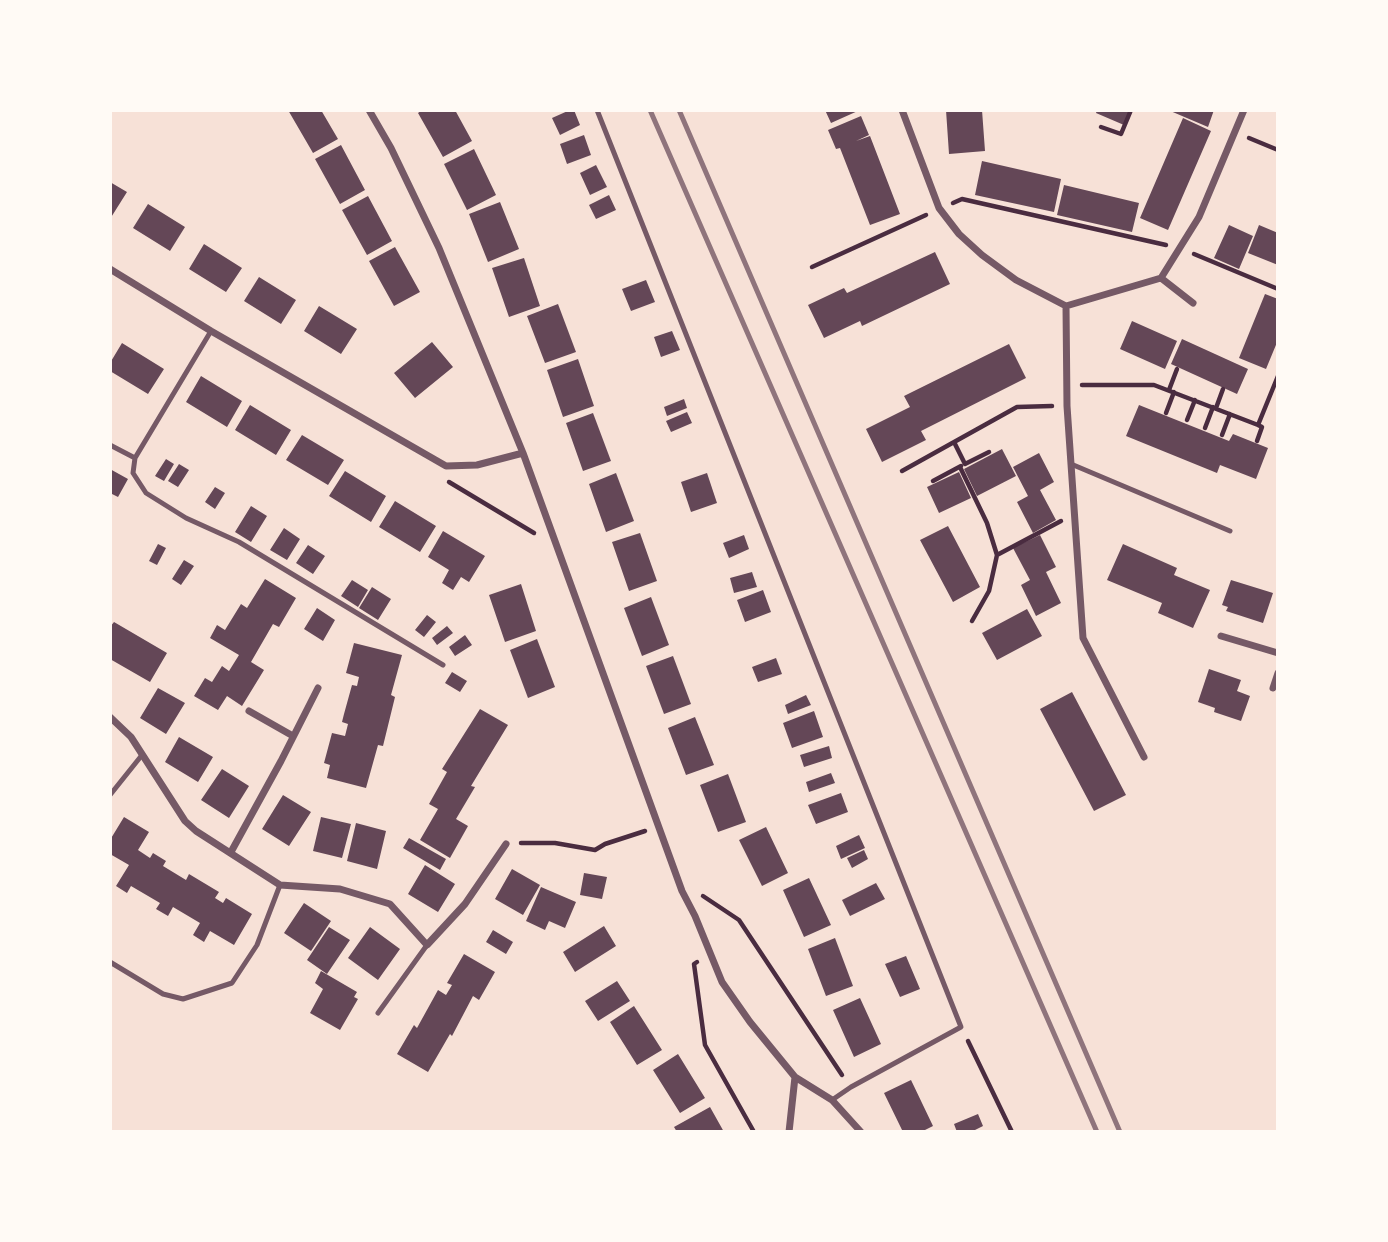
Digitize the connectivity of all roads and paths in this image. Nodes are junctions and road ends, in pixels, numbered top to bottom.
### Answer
1 (369, 110) edge
2 (597, 110) edge
3 (902, 110) edge
4 (1131, 110) edge
5 (1244, 110) edge
6 (1101, 127) dead end
7 (1235, 132) junction
8 (1278, 150) edge
9 (939, 208) junction
10 (1180, 248) junction
11 (812, 267) dead end
12 (110, 269) edge
13 (1161, 278) junction
14 (1278, 289) edge
15 (1193, 303) dead end
16 (1066, 306) junction
17 (211, 331) junction
18 (1177, 369) dead end
19 (1278, 376) edge
20 (1067, 385) junction
21 (1223, 389) dead end
22 (1171, 391) junction
23 (1195, 400) junction
24 (1067, 406) junction
25 (1214, 408) junction
26 (1166, 412) dead end
27 (1230, 414) junction
28 (1187, 420) dead end
29 (1258, 425) junction
30 (1205, 428) dead end
31 (1222, 435) dead end
32 (1257, 441) dead end
33 (954, 442) junction
34 (110, 445) edge
35 (989, 452) dead end
36 (523, 453) junction
37 (135, 458) junction
38 (1071, 464) junction
39 (446, 466) junction
40 (962, 466) junction
41 (902, 471) dead end
42 (933, 481) dead end
43 (1074, 514) junction
44 (1230, 531) dead end
45 (538, 536) dead end
46 (997, 555) junction
47 (972, 621) dead end
48 (1221, 636) dead end
49 (1278, 653) edge
50 (443, 665) dead end
51 (1278, 673) edge
52 (317, 688) dead end
53 (1273, 688) dead end
54 (249, 711) dead end
55 (110, 717) edge
56 (293, 736) junction
57 (142, 754) junction
58 (1144, 757) dead end
59 (110, 795) edge
60 (659, 826) junction
61 (506, 844) joint
62 (231, 852) junction
63 (280, 885) junction
64 (682, 891) junction
65 (427, 945) junction
66 (710, 955) junction
67 (110, 962) edge
68 (378, 1013) dead end
69 (961, 1027) junction
70 (795, 1077) junction
71 (851, 1087) junction
72 (832, 1100) junction
73 (754, 1132) edge
74 (789, 1132) edge
75 (861, 1132) edge
76 (1012, 1132) edge

1 - 36 street
2 - 69 lane
3 - 9 street
4 - 6 path
5 - 7 street
7 - 8 path
7 - 10 street
9 - 10 path
9 - 11 path
9 - 16 street
10 - 13 street
10 - 14 path
12 - 17 street
13 - 15 street
13 - 16 street
16 - 20 street
17 - 37 lane
17 - 39 street
18 - 22 path
19 - 29 path
20 - 22 path
20 - 24 street
21 - 25 path
22 - 23 path
22 - 26 path
23 - 25 path
23 - 28 path
24 - 33 path
24 - 38 street
25 - 27 path
25 - 30 path
27 - 29 path
27 - 31 path
29 - 32 path
33 - 40 path
33 - 41 path
34 - 37 lane
35 - 40 path
36 - 39 street
36 - 60 street
37 - 50 lane
38 - 43 street
38 - 44 lane
39 - 45 path
40 - 42 path
40 - 46 path
43 - 46 path
43 - 58 street
46 - 47 path
48 - 49 street
51 - 53 street
52 - 56 street
54 - 56 street
55 - 57 street
56 - 62 street
57 - 59 lane
57 - 62 street
60 - 61 path
60 - 64 street
61 - 65 street
62 - 63 street
63 - 65 street
63 - 67 lane
64 - 66 street
64 - 71 path
65 - 68 lane
66 - 70 street
66 - 73 path
69 - 71 lane
69 - 76 path
70 - 72 street
70 - 74 street
71 - 72 lane
72 - 75 street

